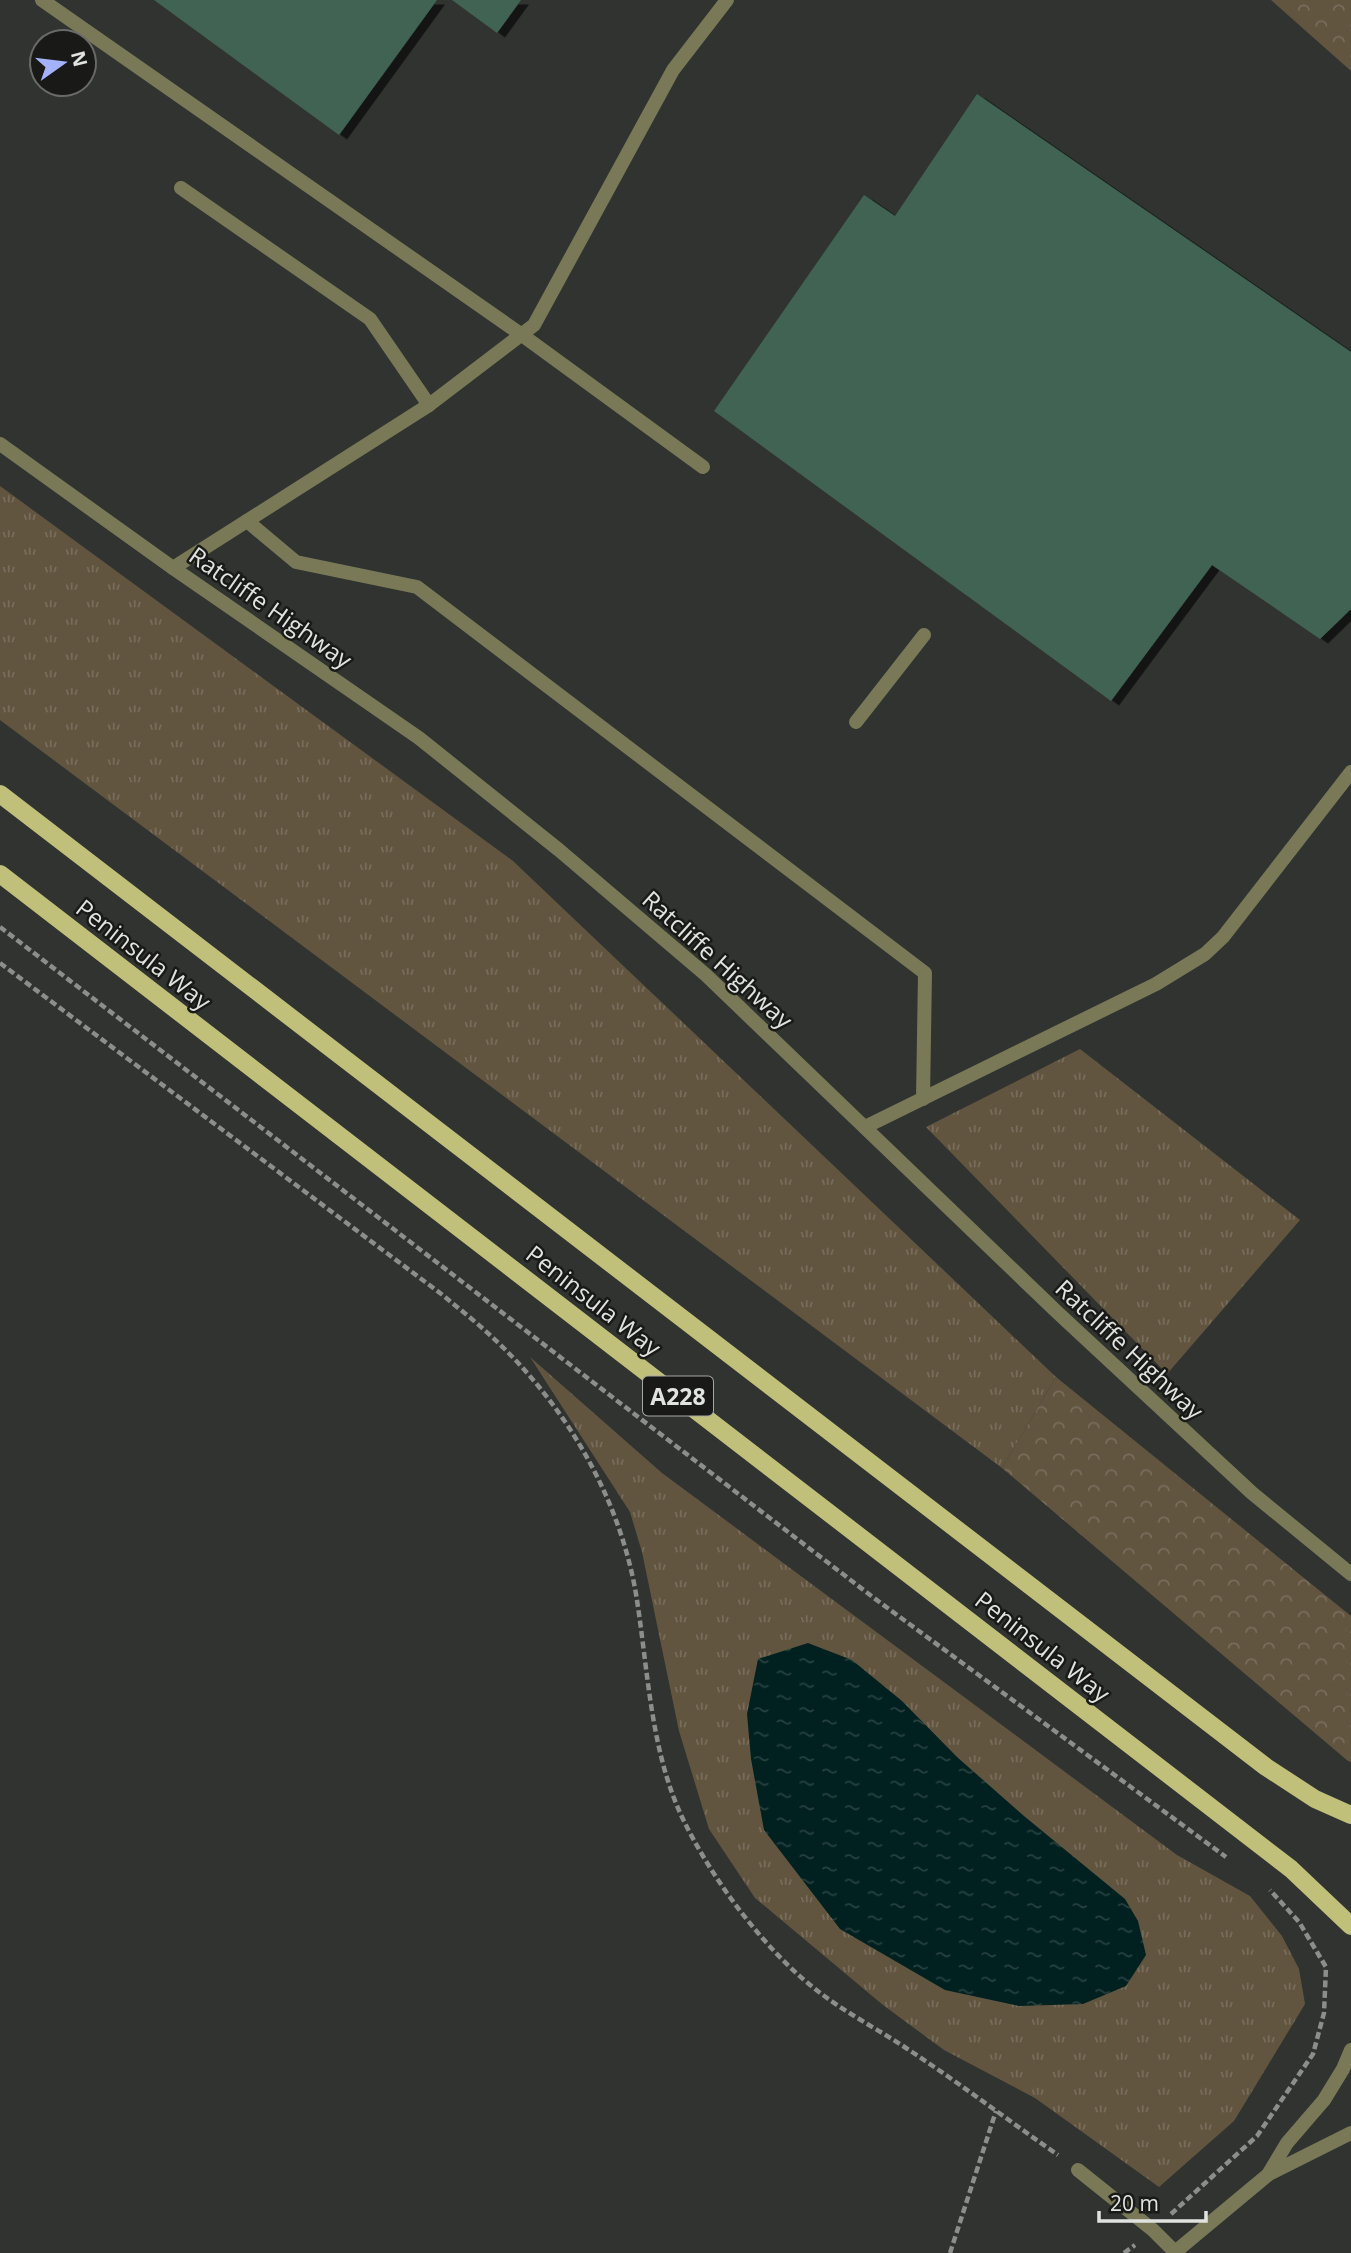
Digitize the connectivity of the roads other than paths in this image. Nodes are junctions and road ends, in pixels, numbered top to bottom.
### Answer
1 (42, 0) edge
2 (727, 0) edge
3 (181, 188) dead end
4 (522, 335) junction
5 (429, 405) junction
6 (0, 444) edge
7 (703, 467) dead end
8 (247, 521) junction
9 (173, 568) junction
10 (924, 635) dead end
11 (856, 722) dead end
12 (1351, 772) edge
13 (0, 794) edge
14 (0, 874) edge
15 (923, 1099) junction
16 (865, 1127) junction
17 (1351, 1574) edge
18 (1351, 1815) edge
19 (1351, 1926) edge
20 (1351, 2050) edge
21 (1351, 2133) edge
22 (1078, 2170) road end
23 (1269, 2174) junction
24 (1175, 2253) edge

1 - 4 street
2 - 4 street
3 - 5 street
4 - 5 street
4 - 7 street
5 - 8 street
6 - 9 street, Ratcliffe Highway
8 - 9 street
8 - 15 street
9 - 16 street, Ratcliffe Highway
10 - 11 street
12 - 15 street
13 - 18 main road, Peninsula Way / A228
14 - 19 main road, Peninsula Way / A228
15 - 16 street
16 - 17 street, Ratcliffe Highway
20 - 23 street
21 - 23 street
22 - 24 street
23 - 24 street

